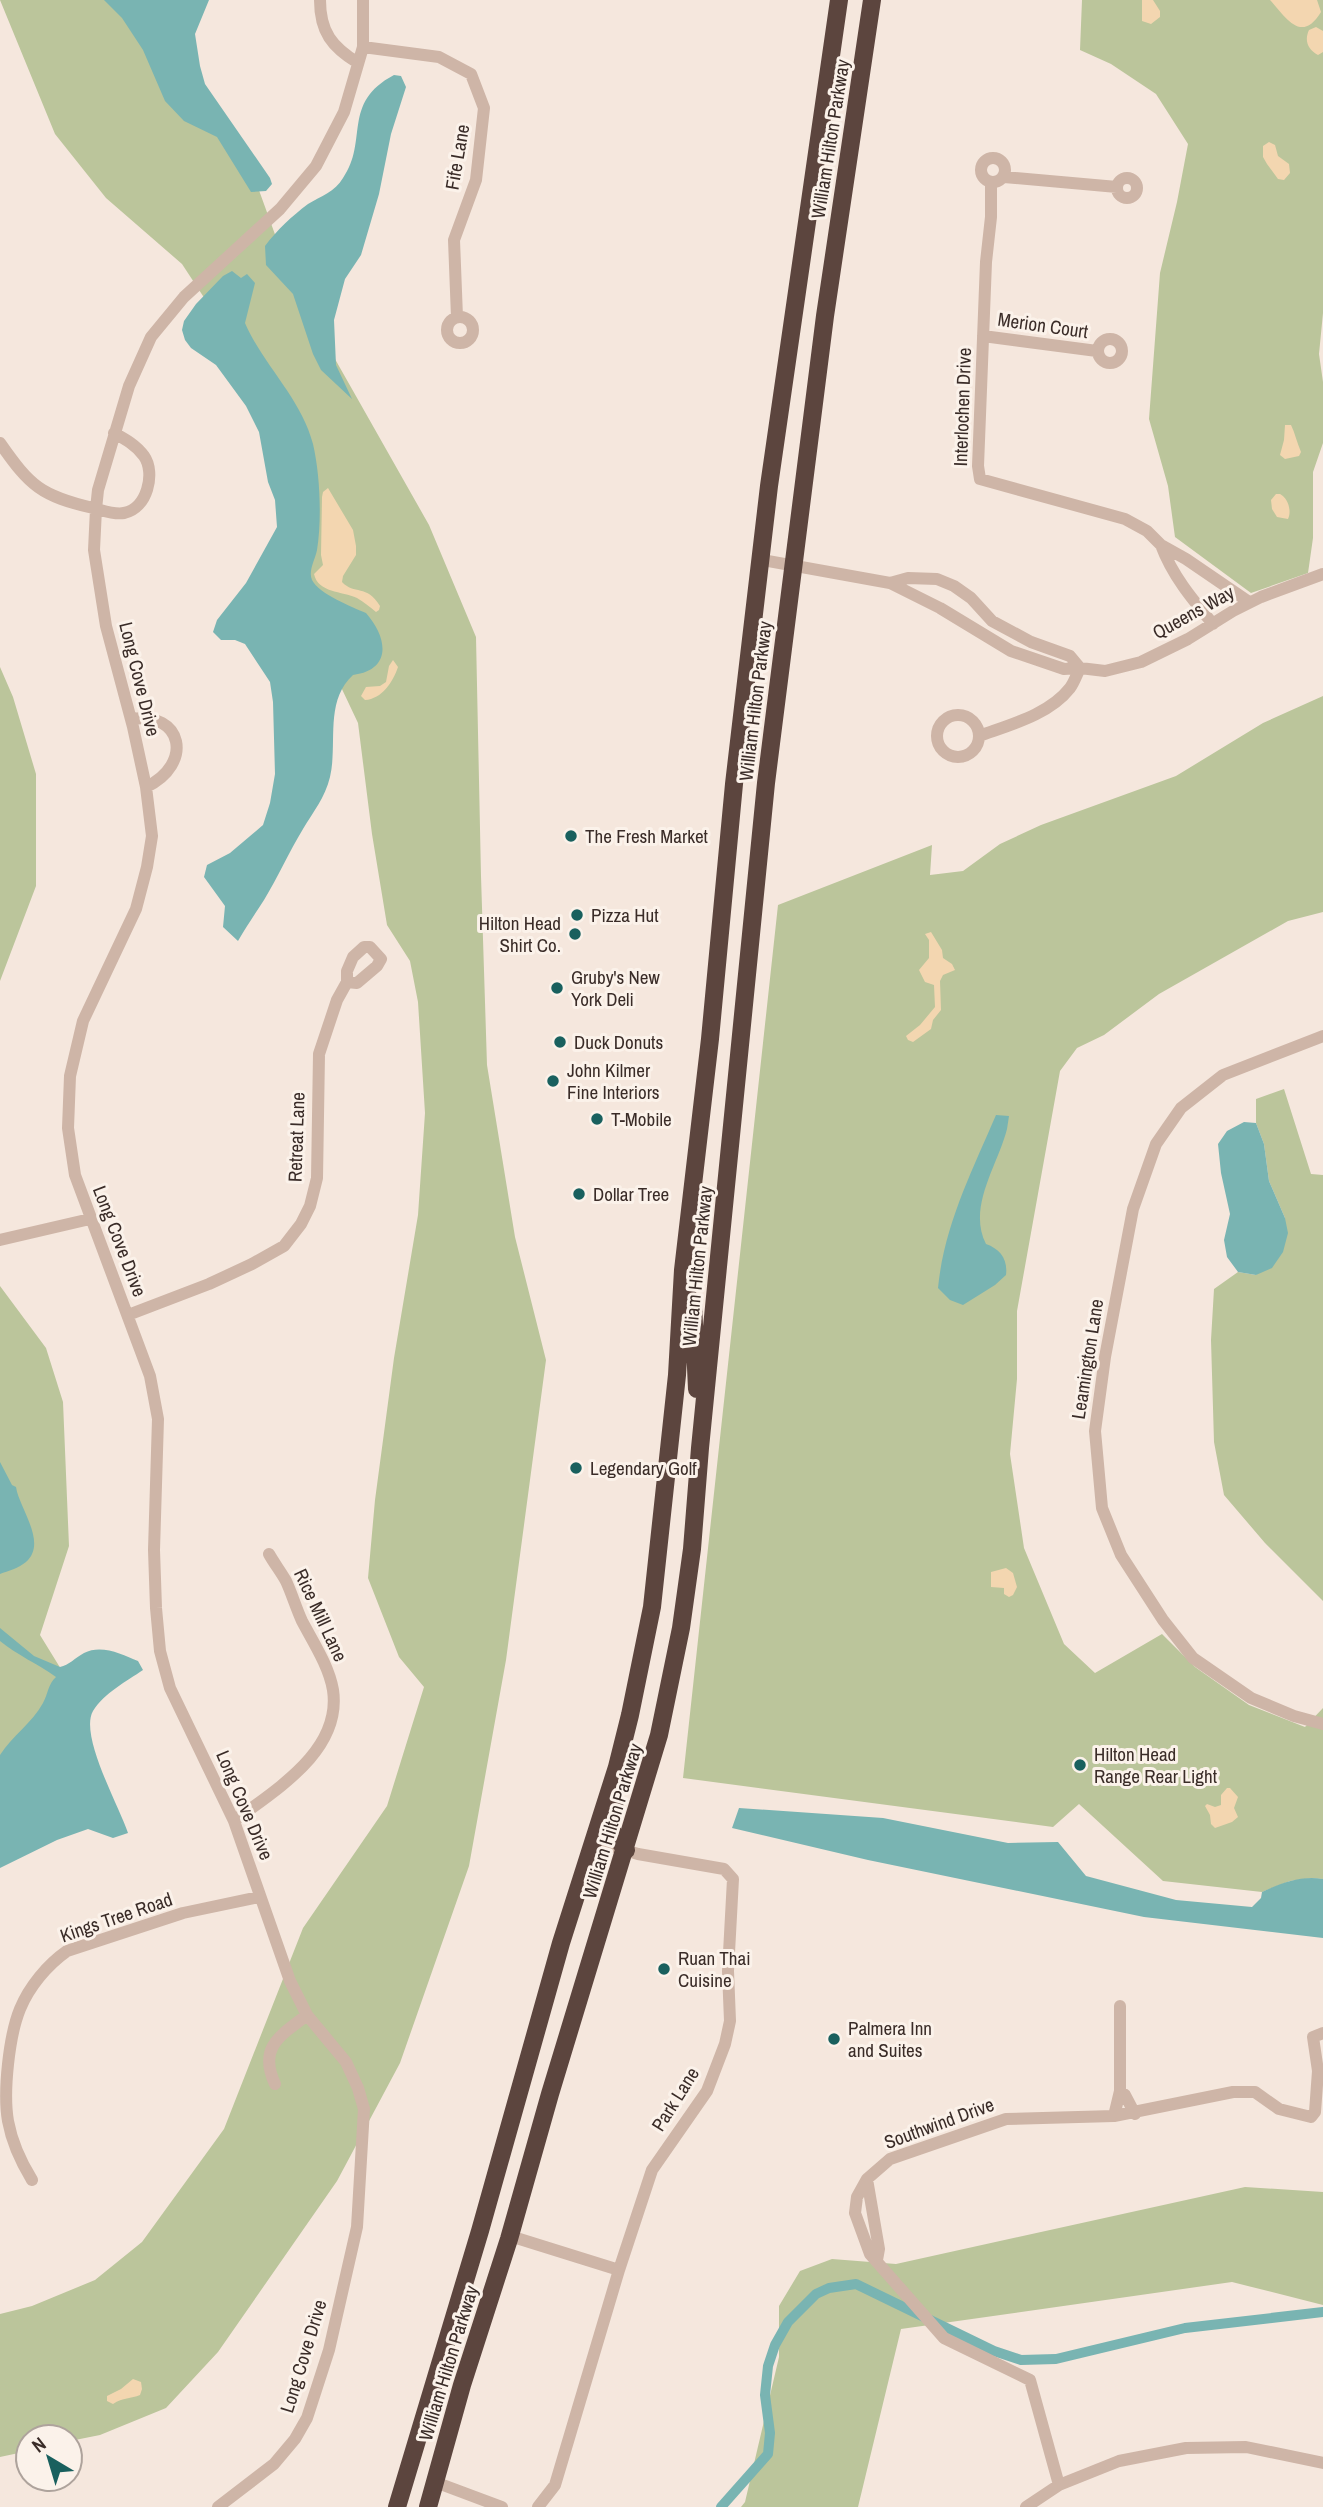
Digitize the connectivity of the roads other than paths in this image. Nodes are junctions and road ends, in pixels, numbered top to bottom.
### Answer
1 (320, 0) edge
2 (363, 0) edge
3 (839, 0) edge
4 (873, 0) edge
5 (363, 47) junction
6 (358, 63) junction
7 (1003, 177) junction
8 (991, 183) junction
9 (1118, 187) dead end
10 (457, 317) dead end
11 (983, 336) junction
12 (1097, 351) dead end
13 (114, 433) junction
14 (0, 443) edge
15 (96, 509) junction
16 (1161, 544) junction
17 (761, 560) junction
18 (794, 565) junction
19 (1323, 573) edge
20 (890, 583) junction
21 (1250, 603) junction
22 (1213, 624) junction
23 (1080, 668) junction
24 (131, 719) junction
25 (979, 736) dead end
26 (146, 788) junction
27 (347, 982) dead end
28 (1323, 1036) edge
29 (90, 1219) junction
30 (0, 1240) edge
31 (682, 1289) junction
32 (128, 1315) junction
33 (700, 1448) junction
34 (269, 1554) dead end
35 (631, 1715) junction
36 (1323, 1724) edge
37 (234, 1821) junction
38 (592, 1840) junction
39 (626, 1850) junction
40 (259, 1897) junction
41 (1120, 2006) dead end
42 (307, 2015) junction
43 (1323, 2033) edge
44 (1320, 2067) edge
45 (275, 2084) dead end
46 (1120, 2091) junction
47 (1135, 2114) junction
48 (1114, 2116) junction
49 (507, 2135) junction
50 (32, 2180) dead end
51 (509, 2236) junction
52 (619, 2270) junction
53 (1323, 2463) edge
54 (435, 2482) junction
55 (1059, 2485) junction
56 (218, 2507) edge
57 (397, 2507) edge
58 (428, 2507) edge
59 (502, 2507) edge
60 (538, 2507) edge
61 (1026, 2507) edge

1 - 6 street
2 - 5 street, Long Cove Drive
3 - 17 highway, William Hilton Parkway
4 - 18 highway, William Hilton Parkway
5 - 6 street, Long Cove Drive
5 - 10 street, Fife Lane
6 - 13 street, Long Cove Drive
7 - 8 street
7 - 8 street, Interlochen Drive
7 - 9 street
8 - 11 street, Interlochen Drive
11 - 12 street, Merion Court
11 - 16 street, Interlochen Drive
13 - 15 street, Long Cove Drive
13 - 15 street
14 - 15 street
15 - 24 street, Long Cove Drive
16 - 21 street, Interlochen Drive
16 - 22 street, Interlochen Drive
17 - 18 street, Queens Way
17 - 31 highway, William Hilton Parkway
18 - 20 street, Queens Way
18 - 33 highway, William Hilton Parkway
19 - 21 street, Queens Way
20 - 23 street, Queens Way
20 - 23 street, Queens Way
21 - 22 street, Queens Way
22 - 23 street, Queens Way
23 - 25 street
24 - 26 street, Long Cove Drive
24 - 26 street
26 - 29 street, Long Cove Drive
27 - 32 street, Retreat Lane
28 - 36 street, Leamington Lane
29 - 30 street
29 - 32 street, Long Cove Drive
31 - 33 highway
31 - 35 highway, William Hilton Parkway
32 - 37 street, Long Cove Drive
33 - 39 highway, William Hilton Parkway
34 - 37 street, Rice Mill Lane
35 - 38 highway, William Hilton Parkway
35 - 39 highway
37 - 40 street, Long Cove Drive
38 - 39 street, Park Lane
38 - 49 highway, William Hilton Parkway
39 - 51 highway, William Hilton Parkway
39 - 52 street, Park Lane
40 - 42 street, Long Cove Drive
40 - 50 street, Kings Tree Road
41 - 46 street
42 - 45 street
42 - 56 street, Long Cove Drive
43 - 44 street, Southwind Drive
44 - 47 street, Southwind Drive
46 - 47 street
46 - 48 street
47 - 48 street, Southwind Drive
48 - 55 street, Southwind Drive
49 - 51 highway
49 - 57 highway, William Hilton Parkway
51 - 52 street
51 - 54 highway, William Hilton Parkway
52 - 60 street, Park Lane
53 - 55 street
54 - 58 highway, William Hilton Parkway
54 - 59 street
55 - 61 street

